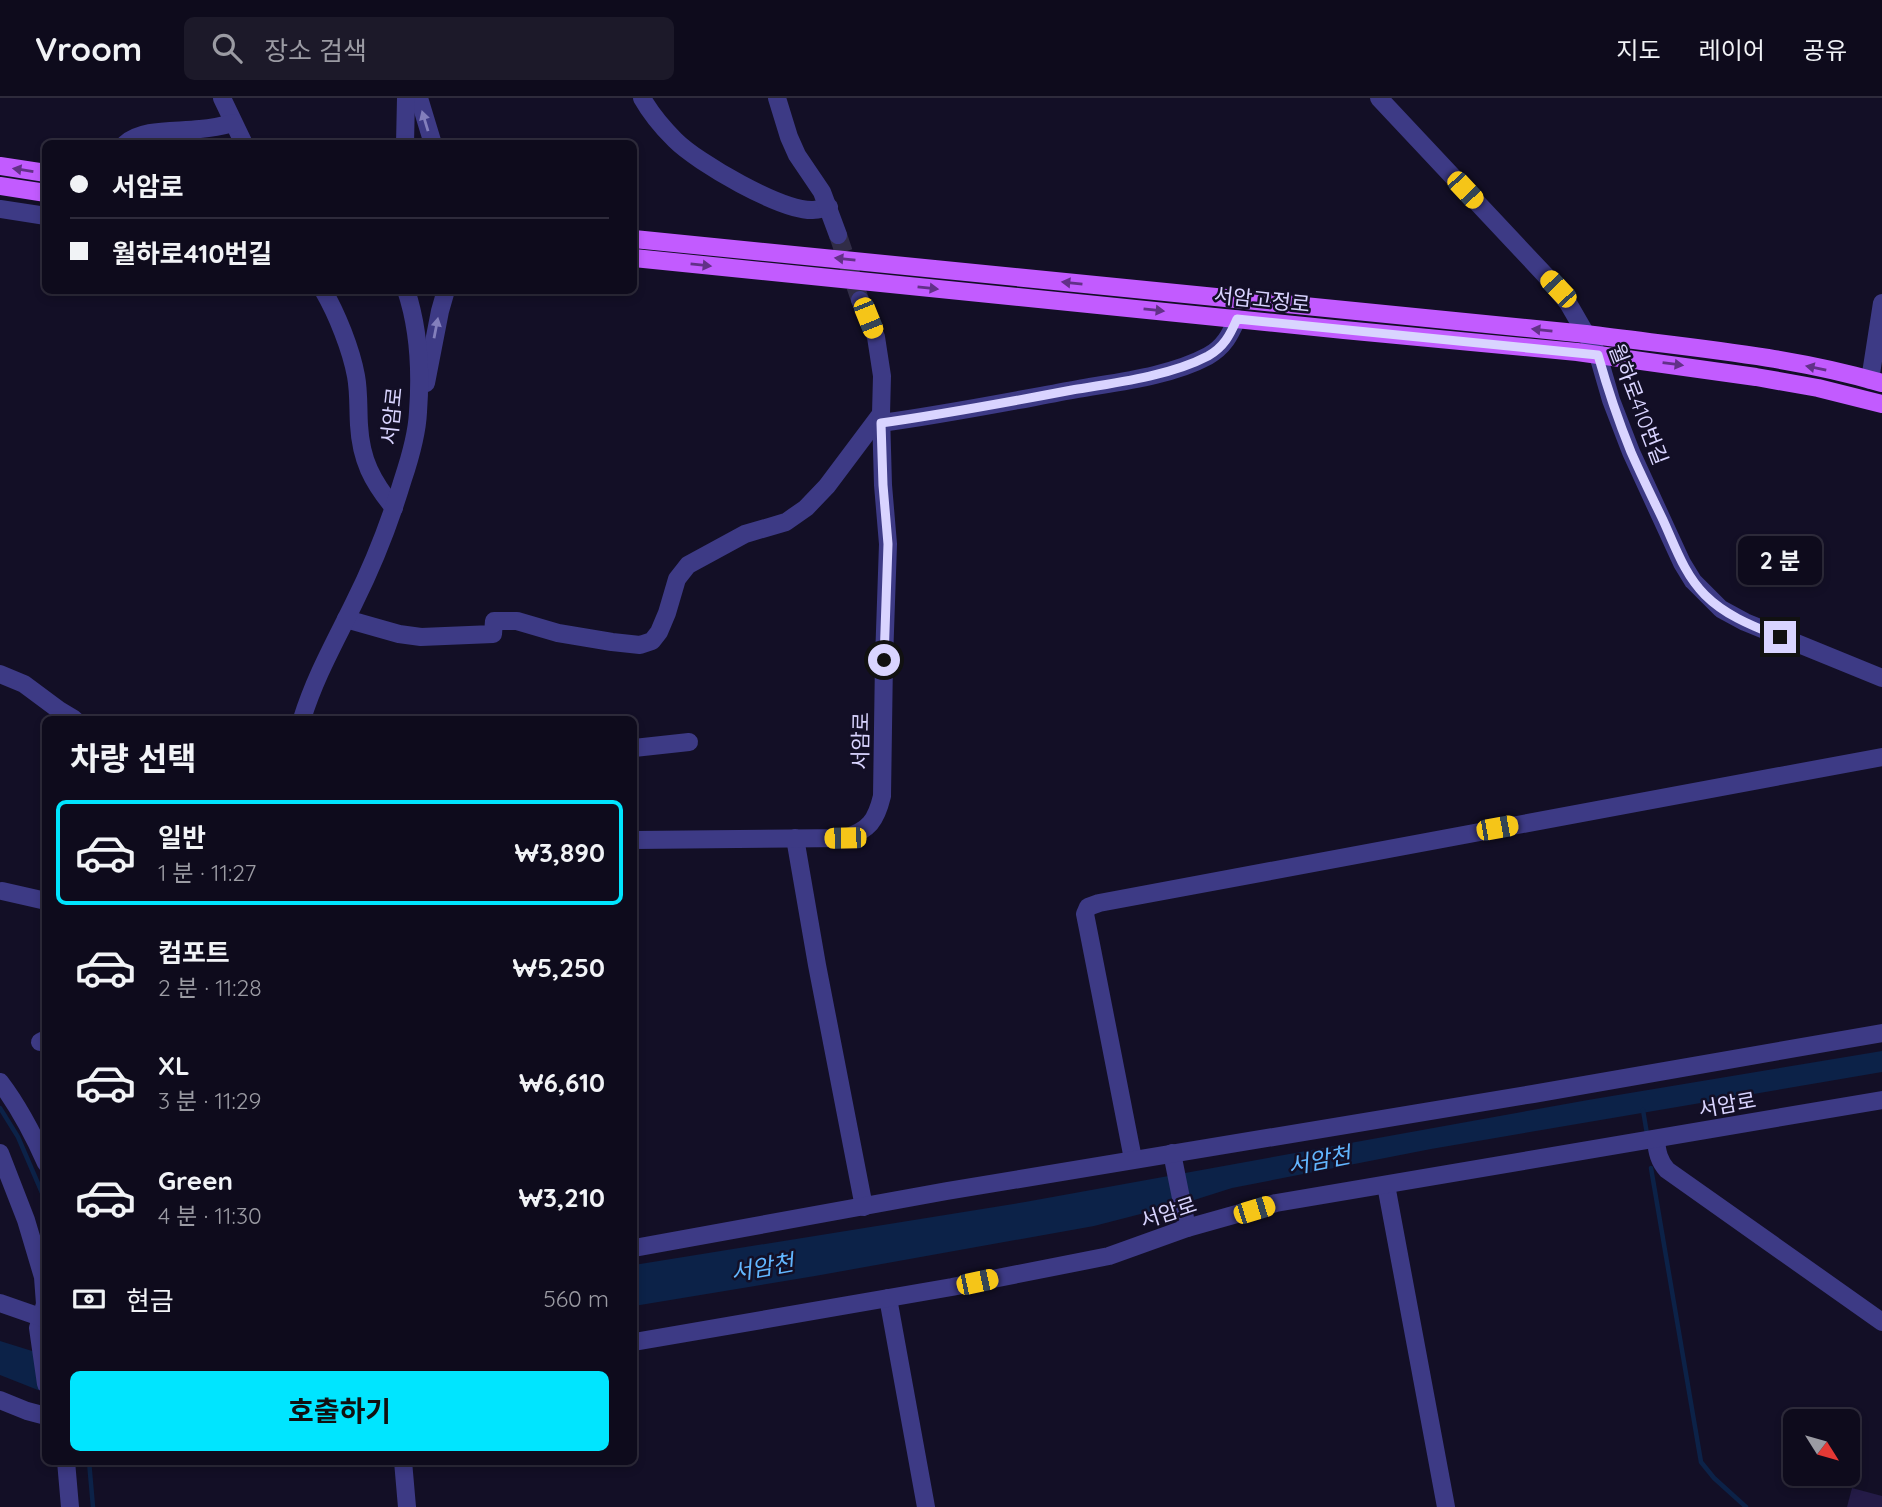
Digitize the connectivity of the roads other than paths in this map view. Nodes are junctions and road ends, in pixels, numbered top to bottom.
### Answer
1 (222, 98) edge
2 (407, 98) edge
3 (419, 98) edge
4 (642, 98) edge
5 (777, 98) edge
6 (1379, 98) edge
7 (233, 123) junction
8 (131, 140) edge
9 (242, 140) edge
10 (405, 140) edge
11 (432, 140) edge
12 (0, 166) edge
13 (42, 172) edge
14 (0, 186) edge
15 (42, 192) edge
16 (829, 207) junction
17 (0, 209) edge
18 (42, 215) edge
19 (838, 234) tunnel mouth
20 (637, 239) edge
21 (637, 258) edge
22 (325, 294) edge
23 (406, 294) edge
24 (445, 294) edge
25 (860, 300) tunnel mouth
26 (1882, 303) edge
27 (1237, 319) junction
28 (1586, 334) junction
29 (1598, 355) junction
30 (1876, 382) edge
31 (1882, 404) edge
32 (418, 413) junction
33 (881, 419) junction
34 (394, 508) junction
35 (346, 619) junction
36 (0, 674) edge
37 (1882, 678) edge
38 (69, 716) edge
39 (303, 716) edge
40 (689, 742) dead end
41 (637, 748) edge
42 (1882, 757) edge
43 (795, 838) junction
44 (637, 840) edge
45 (2, 891) dead end
46 (42, 900) edge
47 (1882, 1033) edge
48 (0, 1082) edge
49 (1882, 1100) edge
50 (1656, 1140) junction
51 (0, 1153) edge
52 (42, 1154) edge
53 (1173, 1158) junction
54 (1133, 1159) junction
55 (1386, 1185) junction
56 (864, 1207) junction
57 (1186, 1224) junction
58 (637, 1247) edge
59 (42, 1274) edge
60 (888, 1298) junction
61 (0, 1303) edge
62 (42, 1321) edge
63 (1882, 1322) edge
64 (637, 1341) edge
65 (0, 1400) edge
66 (42, 1415) edge
67 (66, 1465) edge
68 (402, 1465) edge
69 (71, 1507) edge
70 (407, 1507) edge
71 (926, 1507) edge
72 (1446, 1507) edge

1 - 7 street
2 - 10 street
11 -> 3 street
4 - 16 street
5 - 16 street
6 - 28 street, 월하로410번길
7 - 8 street
7 - 9 street
13 -> 12 main road
14 - 15 main road
16 - 19 street
17 - 18 street
28 -> 20 main road, 서암고정로
21 -> 27 main road, 서암고정로
22 - 34 street
23 - 32 street, 서암로
32 -> 24 street
25 - 33 street, 서암로
26 - 30 street
27 - 29 main road, 서암고정로
27 - 33 street
28 - 29 street, 월하로410번길
30 -> 28 main road, 서암고정로
29 -> 31 main road, 서암고정로
29 - 37 street, 월하로410번길
32 - 34 street, 서암로
33 - 35 street
33 - 43 street, 서암로
34 - 35 street, 서암로
35 - 39 street, 서암로
36 - 38 street
40 - 41 street
42 - 54 street
43 - 44 street, 서암로
43 - 56 street
45 - 46 street
47 - 53 street
48 - 52 street
49 - 50 street, 서암로
50 - 55 street, 서암로
50 - 63 street
51 - 59 street
53 - 54 street
53 - 57 street
54 - 56 street
55 - 57 street, 서암로
55 - 72 street
56 - 58 street
57 - 60 street, 서암로
60 - 64 street, 서암로
60 - 71 street
61 - 62 street
65 - 66 street
67 - 69 street
68 - 70 street

